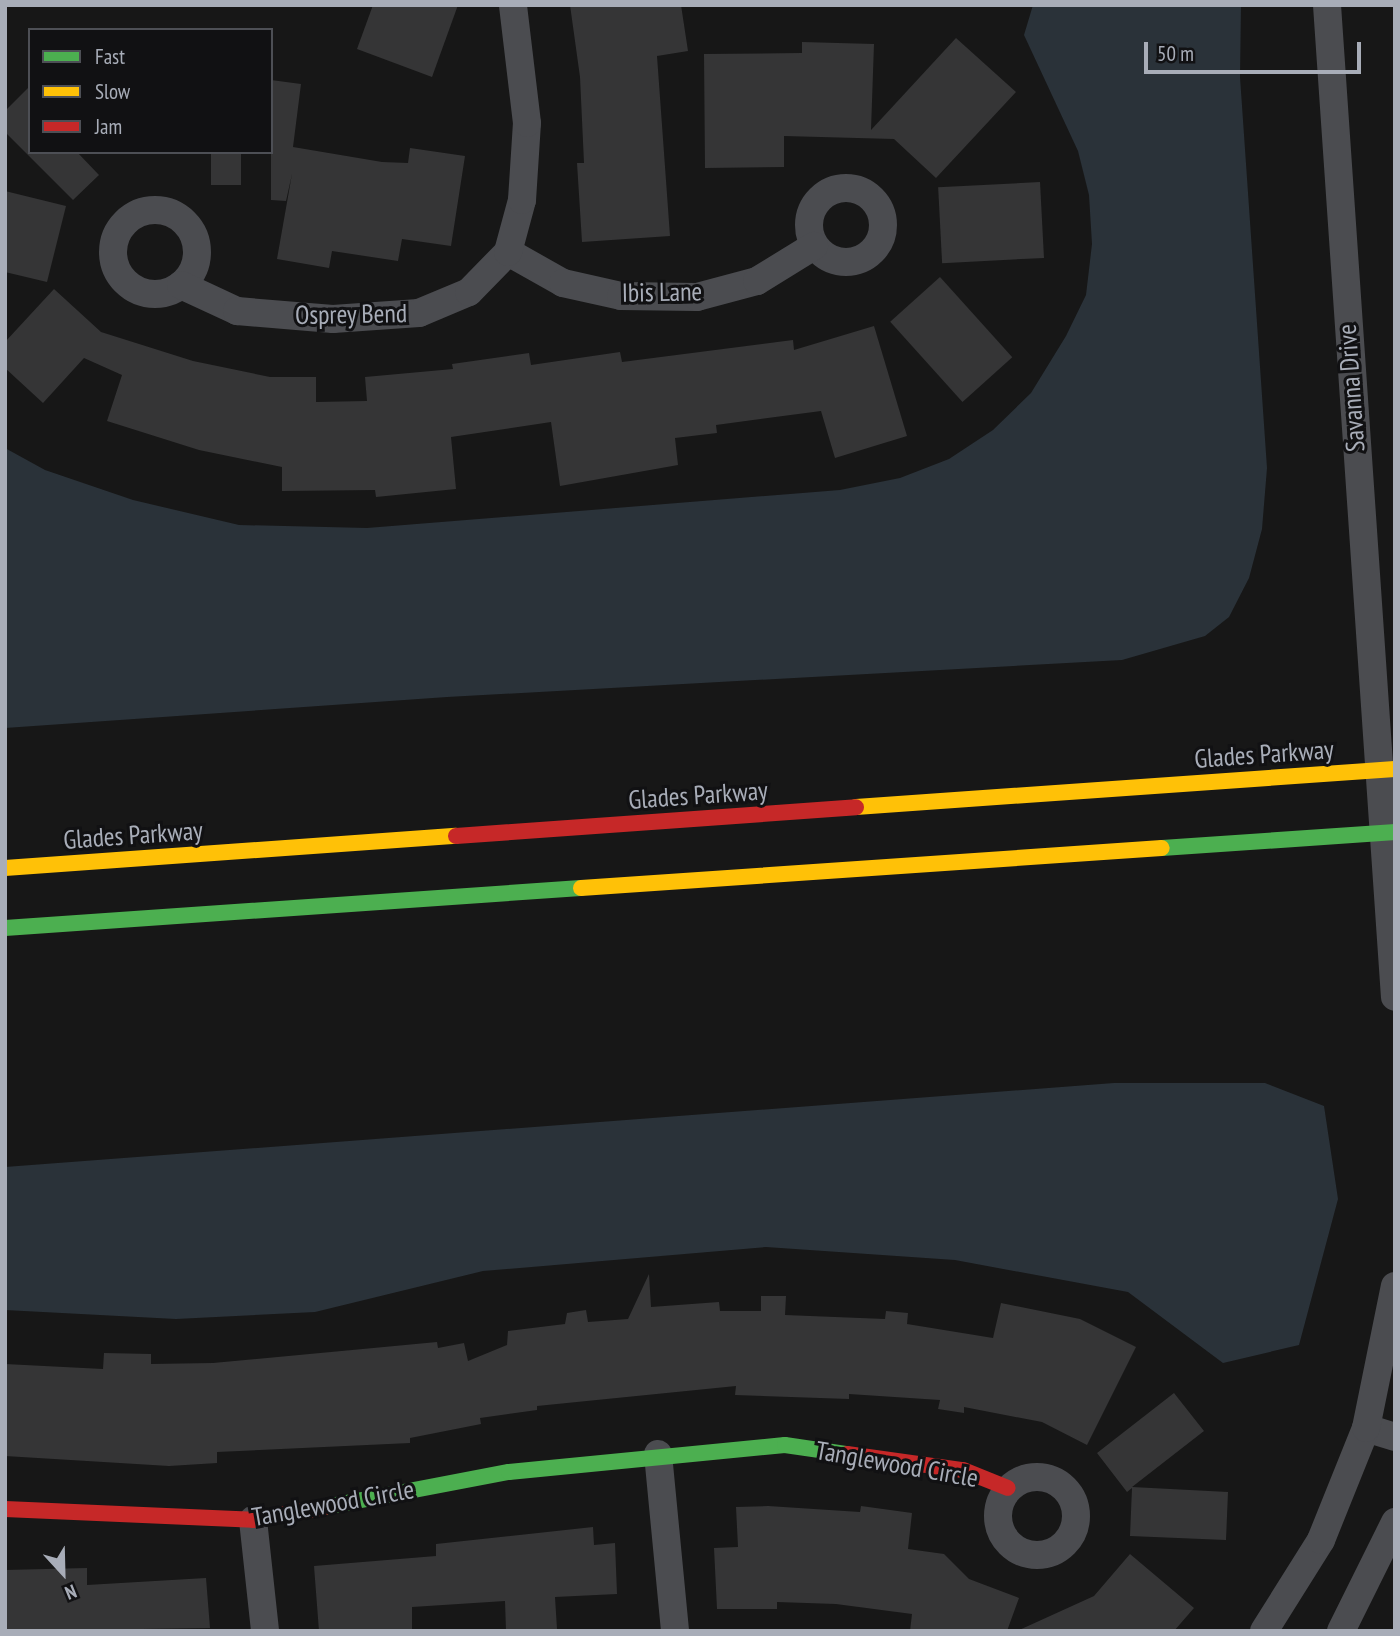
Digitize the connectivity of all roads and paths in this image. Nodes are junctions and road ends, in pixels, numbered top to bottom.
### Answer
1 (513, 5) edge
2 (1327, 5) edge
3 (814, 246) dead end
4 (508, 253) junction
5 (181, 285) dead end
6 (1387, 770) edge
7 (1389, 832) edge
8 (5, 868) edge
9 (5, 928) edge
10 (1395, 997) edge
11 (1395, 1286) edge
12 (1366, 1428) junction
13 (1395, 1437) edge
14 (658, 1454) junction
15 (1008, 1488) dead end
16 (5, 1509) edge
17 (253, 1520) junction
18 (1395, 1522) edge
19 (265, 1631) edge
20 (675, 1631) edge
21 (1264, 1631) edge
22 (1340, 1631) edge

1 - 4 street
2 - 6 street, Savanna Drive
3 - 4 street, Ibis Lane
4 - 5 street, Osprey Bend
6 - 7 street, Savanna Drive
6 - 8 main road, Glades Parkway
7 - 9 main road
7 - 10 street, Savanna Drive
11 - 12 street
12 - 13 street
12 - 21 street
14 - 15 main road, Tanglewood Circle
14 - 17 main road, Tanglewood Circle
14 - 20 street
16 - 17 main road, Tanglewood Circle
17 - 19 street
18 - 22 street

